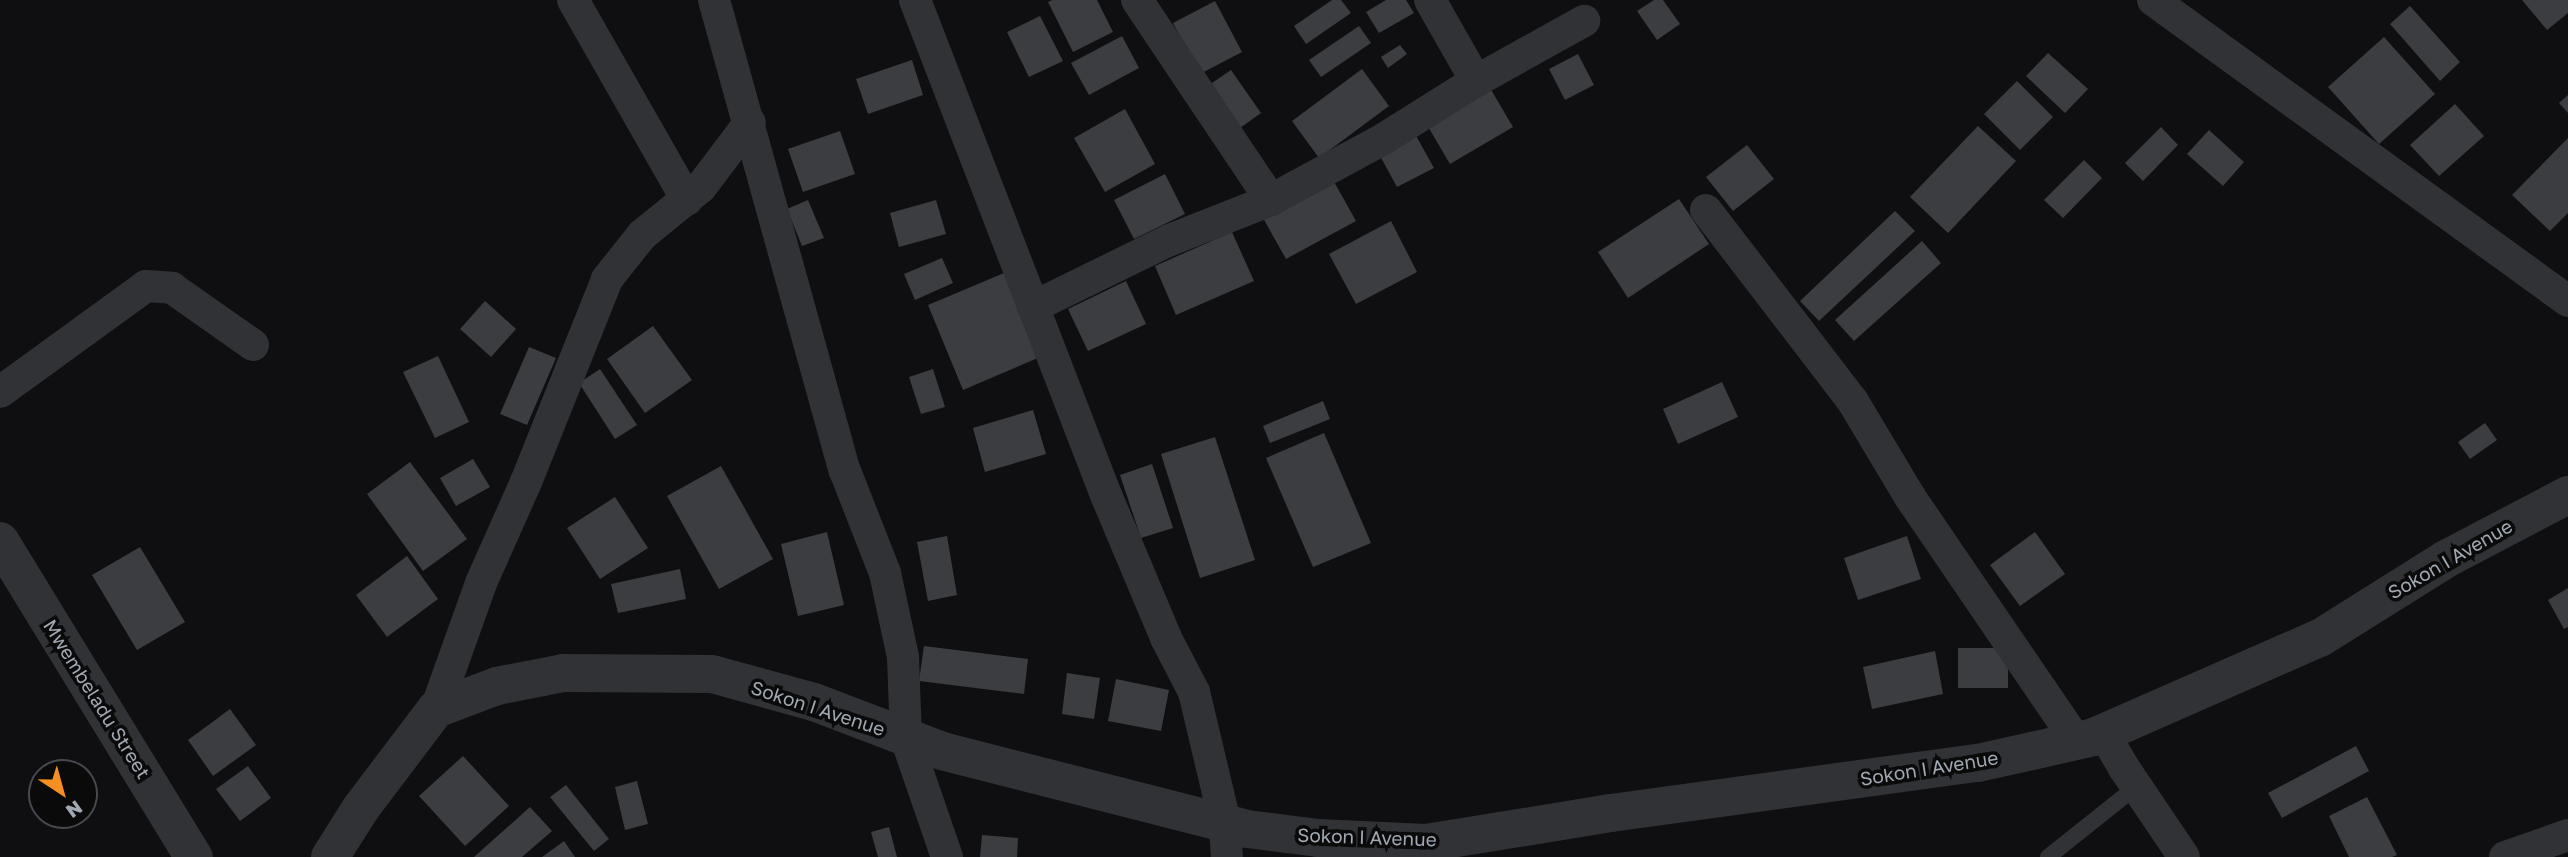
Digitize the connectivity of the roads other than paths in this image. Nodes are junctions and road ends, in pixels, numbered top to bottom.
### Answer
1 (573, 0) edge
2 (714, 0) edge
3 (915, 0) edge
4 (1137, 0) edge
5 (1430, 0) edge
6 (2153, 0) edge
7 (1584, 21) dead end
8 (1476, 80) junction
9 (750, 122) junction
10 (687, 200) junction
11 (1271, 200) junction
12 (1706, 210) dead end
13 (2568, 302) edge
14 (1033, 307) junction
15 (253, 345) dead end
16 (0, 392) edge
17 (2568, 495) edge
18 (0, 541) edge
19 (436, 709) junction
20 (2089, 735) junction
21 (906, 738) junction
22 (2136, 787) junction
23 (2568, 835) edge
24 (1226, 840) edge
25 (1443, 848) edge
26 (194, 857) edge
27 (330, 857) edge
28 (947, 857) edge
29 (2048, 857) edge
30 (2184, 857) edge
31 (2505, 857) edge

1 - 10 street
2 - 9 street
3 - 14 street
4 - 11 street
5 - 8 street
6 - 13 street
7 - 8 street
8 - 11 street
9 - 10 street
9 - 21 street
10 - 19 street
11 - 14 street
12 - 20 street
14 - 24 street
15 - 16 street
17 - 20 street, Sokon I Avenue
18 - 26 street, Mwembeladu Street
19 - 21 street, Sokon I Avenue
19 - 27 street
20 - 22 street
20 - 25 street, Sokon I Avenue
21 - 24 street, Sokon I Avenue
21 - 28 street
22 - 29 lane
22 - 30 street
23 - 31 street
24 - 25 street, Sokon I Avenue

